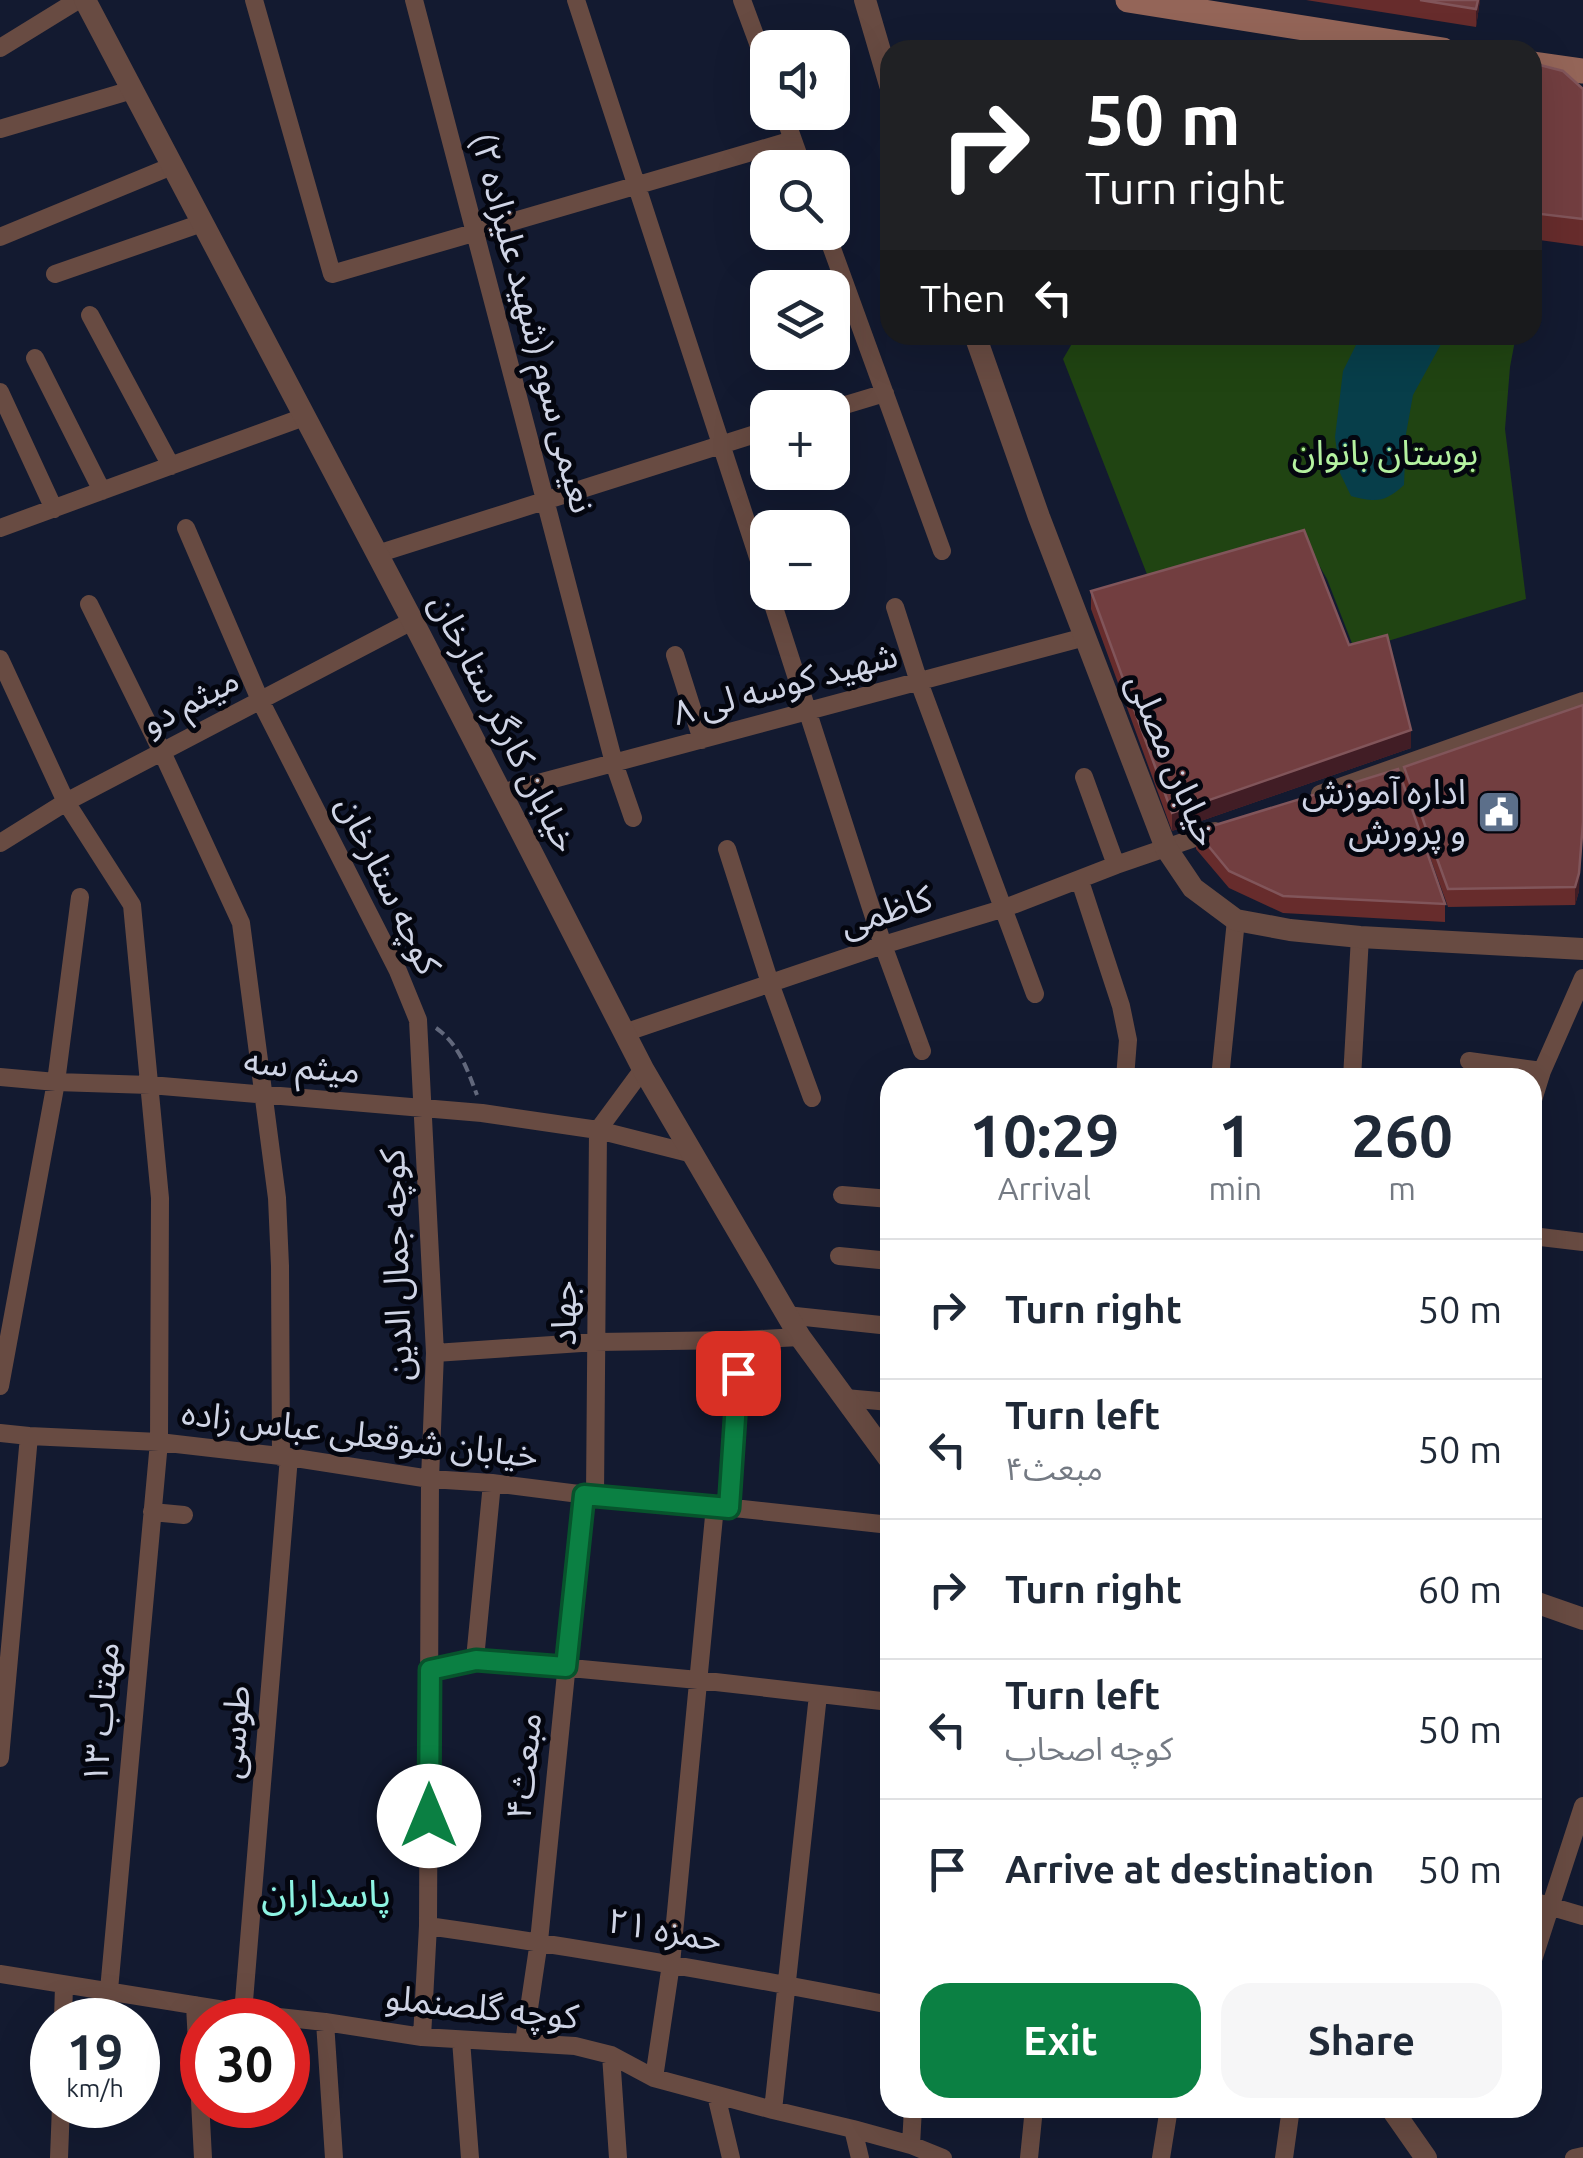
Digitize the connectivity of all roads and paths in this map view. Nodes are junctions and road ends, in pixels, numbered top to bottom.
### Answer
1 (82, 0) edge
2 (254, 0) edge
3 (414, 0) edge
4 (576, 0) edge
5 (742, 0) edge
6 (865, 0) edge
7 (1128, 0) edge
8 (753, 30) edge
9 (1380, 40) edge
10 (0, 48) edge
11 (880, 52) edge
12 (1542, 66) edge
13 (1580, 74) edge
14 (132, 90) junction
15 (0, 129) edge
16 (789, 130) edge
17 (793, 140) junction
18 (797, 150) edge
19 (172, 166) junction
20 (636, 185) junction
21 (202, 223) junction
22 (475, 232) junction
23 (0, 237) edge
24 (833, 250) edge
25 (55, 274) dead end
26 (90, 315) dead end
27 (978, 345) edge
28 (36, 358) dead end
29 (0, 392) edge
30 (885, 393) junction
31 (850, 404) edge
32 (304, 417) junction
33 (750, 436) edge
34 (721, 445) junction
35 (170, 466) junction
36 (102, 491) junction
37 (546, 501) junction
38 (54, 509) junction
39 (0, 528) edge
40 (186, 528) dead end
41 (750, 534) edge
42 (942, 551) dead end
43 (377, 554) junction
44 (89, 604) dead end
45 (895, 607) dead end
46 (775, 610) edge
47 (412, 620) junction
48 (1085, 637) junction
49 (675, 655) dead end
50 (0, 659) edge
51 (918, 682) junction
52 (260, 700) junction
53 (1583, 701) edge
54 (808, 711) junction
55 (702, 740) junction
56 (162, 752) junction
57 (614, 763) junction
58 (1084, 776) dead end
59 (501, 794) junction
60 (1311, 797) edge
61 (66, 802) junction
62 (633, 818) dead end
63 (1238, 823) edge
64 (0, 842) edge
65 (1166, 848) junction
66 (727, 849) dead end
67 (1116, 865) junction
68 (1080, 881) junction
69 (80, 897) dead end
70 (1004, 908) junction
71 (1236, 920) junction
72 (1360, 937) junction
73 (883, 945) junction
74 (1583, 948) edge
75 (1582, 981) edge
76 (770, 983) junction
77 (1035, 994) dead end
78 (418, 1020) junction
79 (624, 1033) junction
80 (922, 1051) dead end
81 (1469, 1062) dead end
82 (1126, 1068) edge
83 (1221, 1068) edge
84 (1353, 1068) edge
85 (1518, 1068) edge
86 (643, 1069) junction
87 (1542, 1071) edge
88 (0, 1077) edge
89 (56, 1082) junction
90 (150, 1085) junction
91 (262, 1095) junction
92 (812, 1098) dead end
93 (422, 1109) junction
94 (482, 1113) junction
95 (598, 1130) junction
96 (693, 1154) junction
97 (842, 1195) dead end
98 (880, 1199) edge
99 (1542, 1237) edge
100 (1583, 1242) edge
101 (839, 1256) dead end
102 (880, 1260) edge
103 (786, 1315) junction
104 (880, 1325) edge
105 (800, 1337) junction
106 (740, 1340) junction
107 (596, 1342) junction
108 (435, 1354) junction
109 (0, 1386) edge
110 (844, 1398) junction
111 (880, 1401) edge
112 (0, 1433) edge
113 (29, 1436) junction
114 (159, 1442) junction
115 (880, 1447) edge
116 (285, 1457) junction
117 (430, 1479) junction
118 (492, 1484) junction
119 (590, 1496) junction
120 (722, 1507) junction
121 (152, 1512) junction
122 (184, 1515) dead end
123 (880, 1524) edge
124 (1542, 1605) edge
125 (1583, 1619) edge
126 (476, 1660) junction
127 (566, 1667) junction
128 (430, 1670) junction
129 (698, 1680) junction
130 (818, 1695) junction
131 (880, 1701) edge
132 (0, 1758) edge
133 (1583, 1806) edge
134 (1542, 1904) edge
135 (1551, 1907) junction
136 (1583, 1916) edge
137 (428, 1926) junction
138 (1542, 1934) edge
139 (539, 1942) junction
140 (671, 1964) junction
141 (0, 1974) edge
142 (64, 1985) junction
143 (788, 1985) junction
144 (109, 1990) junction
145 (64, 1998) edge
146 (244, 1998) edge
147 (180, 2002) edge
148 (880, 2003) edge
149 (310, 2020) edge
150 (325, 2022) junction
151 (422, 2037) junction
152 (461, 2040) junction
153 (524, 2042) junction
154 (611, 2054) junction
155 (654, 2078) junction
156 (716, 2095) junction
157 (773, 2110) junction
158 (912, 2118) edge
159 (1033, 2118) edge
160 (1167, 2118) edge
161 (1290, 2118) edge
162 (1398, 2118) edge
163 (60, 2128) edge
164 (201, 2128) edge
165 (853, 2129) junction
166 (911, 2145) junction
167 (1583, 2156) edge
168 (59, 2158) edge
169 (202, 2158) edge
170 (334, 2158) edge
171 (470, 2158) edge
172 (618, 2158) edge
173 (731, 2158) edge
174 (860, 2158) edge
175 (943, 2158) edge
176 (1029, 2158) edge
177 (1161, 2158) edge
178 (1284, 2158) edge
179 (1426, 2158) edge
180 (1574, 2158) edge

1 - 10 street
1 - 14 street, خیابان کارگر ستارخان
2 - 22 street
3 - 22 street, نعیمی سوم (شهید علیزاده ۲)
4 - 20 street
5 - 8 street
6 - 11 street
7 - 9 main road
12 - 13 main road
14 - 15 street
14 - 19 street, خیابان کارگر ستارخان
16 - 17 street
17 - 18 street
17 - 20 street
19 - 21 street, خیابان کارگر ستارخان
19 - 23 street
20 - 22 street
20 - 34 street
21 - 25 street
21 - 32 street, خیابان کارگر ستارخان
22 - 37 street, نعیمی سوم (شهید علیزاده ۲)
24 - 30 street
26 - 35 street
27 - 48 street, خیابان مصلی
28 - 36 street
29 - 38 street
30 - 31 street
30 - 42 street
32 - 35 street
32 - 43 street, خیابان کارگر ستارخان
33 - 34 street
34 - 37 street
34 - 41 street
35 - 36 street
36 - 38 street
37 - 43 street
37 - 57 street, نعیمی سوم (شهید علیزاده ۲)
38 - 39 street
40 - 52 street, کوچه ستارخان
43 - 47 street, خیابان کارگر ستارخان
44 - 56 street, طوسی
45 - 51 street
46 - 54 street
47 - 52 street, میثم دو
47 - 59 street, خیابان کارگر ستارخان
48 - 51 street, شهید کوسه لی ۸
48 - 65 street, خیابان مصلی
49 - 55 street
50 - 61 street, مهتاب ۱۳
51 - 54 street, شهید کوسه لی ۸
51 - 70 street
52 - 56 street, میثم دو
52 - 78 street, کوچه ستارخان
53 - 60 street
54 - 55 street, شهید کوسه لی ۸
54 - 73 street
55 - 57 street, شهید کوسه لی ۸
56 - 61 street, میثم دو
56 - 91 street, طوسی
57 - 59 street, شهید کوسه لی ۸
57 - 62 street, نعیمی سوم (شهید علیزاده ۲)
58 - 67 street
59 - 79 street, خیابان کارگر ستارخان
61 - 64 street, میثم دو
61 - 90 street, مهتاب ۱۳
63 - 65 street, کاظمی
65 - 67 street, کاظمی
65 - 71 street, خیابان مصلی
66 - 76 street
67 - 68 street, کاظمی
68 - 70 street, کاظمی
68 - 82 street
69 - 89 street
70 - 73 street, کاظمی
70 - 77 street
71 - 72 street, خیابان مصلی
71 - 83 street
72 - 74 street, خیابان مصلی
72 - 84 street
73 - 76 street, کاظمی
73 - 80 street
75 - 87 street
76 - 79 street, کاظمی
76 - 92 street
78 - 93 street, کوچه ستارخان
78 - 94 path
79 - 86 street, خیابان کارگر ستارخان
81 - 85 street
86 - 95 street
86 - 96 street, خیابان کارگر ستارخان
88 - 89 street, میثم سه
89 - 90 street, میثم سه
89 - 109 street
90 - 91 street, میثم سه
90 - 114 street, مهتاب ۱۳
91 - 93 street, میثم سه
91 - 116 street, طوسی
93 - 94 street, میثم سه
93 - 108 street, کوچه جمال الدین
94 - 95 street, میثم سه
95 - 96 street, میثم سه
95 - 107 street, جهاد
96 - 103 street, خیابان کارگر ستارخان
97 - 98 street
99 - 100 street
101 - 102 street
103 - 104 street
103 - 105 street, خیابان کارگر ستارخان
105 - 106 street
105 - 110 street, خیابان کارگر ستارخان
106 - 107 street
106 - 120 street
107 - 108 street
107 - 119 street, جهاد
108 - 117 street, کوچه جمال الدین
110 - 111 street
110 - 115 street, خیابان کارگر ستارخان
112 - 113 street, خیابان شوقعلی عباس زاده
113 - 114 street, خیابان شوقعلی عباس زاده
113 - 132 street
114 - 116 street, خیابان شوقعلی عباس زاده
114 - 121 street, مهتاب ۱۳
116 - 117 street, خیابان شوقعلی عباس زاده
116 - 146 street, طوسی
117 - 118 street, خیابان شوقعلی عباس زاده
117 - 128 street, کوچه جمال الدین
118 - 119 street, خیابان شوقعلی عباس زاده
118 - 126 street
119 - 120 street, خیابان شوقعلی عباس زاده
119 - 127 street, مبعث۴
120 - 123 street, خیابان شوقعلی عباس زاده
120 - 129 street
121 - 122 street
121 - 144 street, مهتاب ۱۳
124 - 125 street
126 - 127 street
126 - 128 street
127 - 129 street
127 - 139 street, مبعث۴
128 - 137 street, کوچه جمال الدین
129 - 130 street
129 - 140 street
130 - 131 street
130 - 143 street
133 - 135 street
134 - 135 street
135 - 136 street
135 - 138 street
137 - 139 street, حمزه ۲۱
137 - 151 street, کوچه جمال الدین
139 - 140 street, حمزه ۲۱
139 - 153 street, مبعث۴
140 - 143 street, حمزه ۲۱
140 - 155 street
141 - 142 street, کوچه گلصنملو
142 - 144 street, کوچه گلصنملو
142 - 145 street
143 - 148 street, حمزه ۲۱
143 - 157 street
144 - 147 street, کوچه گلصنملو
149 - 150 street, کوچه گلصنملو
150 - 151 street, کوچه گلصنملو
150 - 170 street
151 - 152 street, کوچه گلصنملو
152 - 153 street, کوچه گلصنملو
152 - 171 street
153 - 154 street, کوچه گلصنملو
154 - 155 street, کوچه گلصنملو
154 - 172 street
155 - 156 street, کوچه گلصنملو
156 - 157 street, کوچه گلصنملو
156 - 173 street
157 - 165 street, کوچه گلصنملو
158 - 166 street
159 - 176 street
160 - 177 street
161 - 178 street
162 - 179 street
163 - 168 street
164 - 169 street
165 - 166 street, کوچه گلصنملو
165 - 174 street
166 - 175 street, کوچه گلصنملو
167 - 180 street

